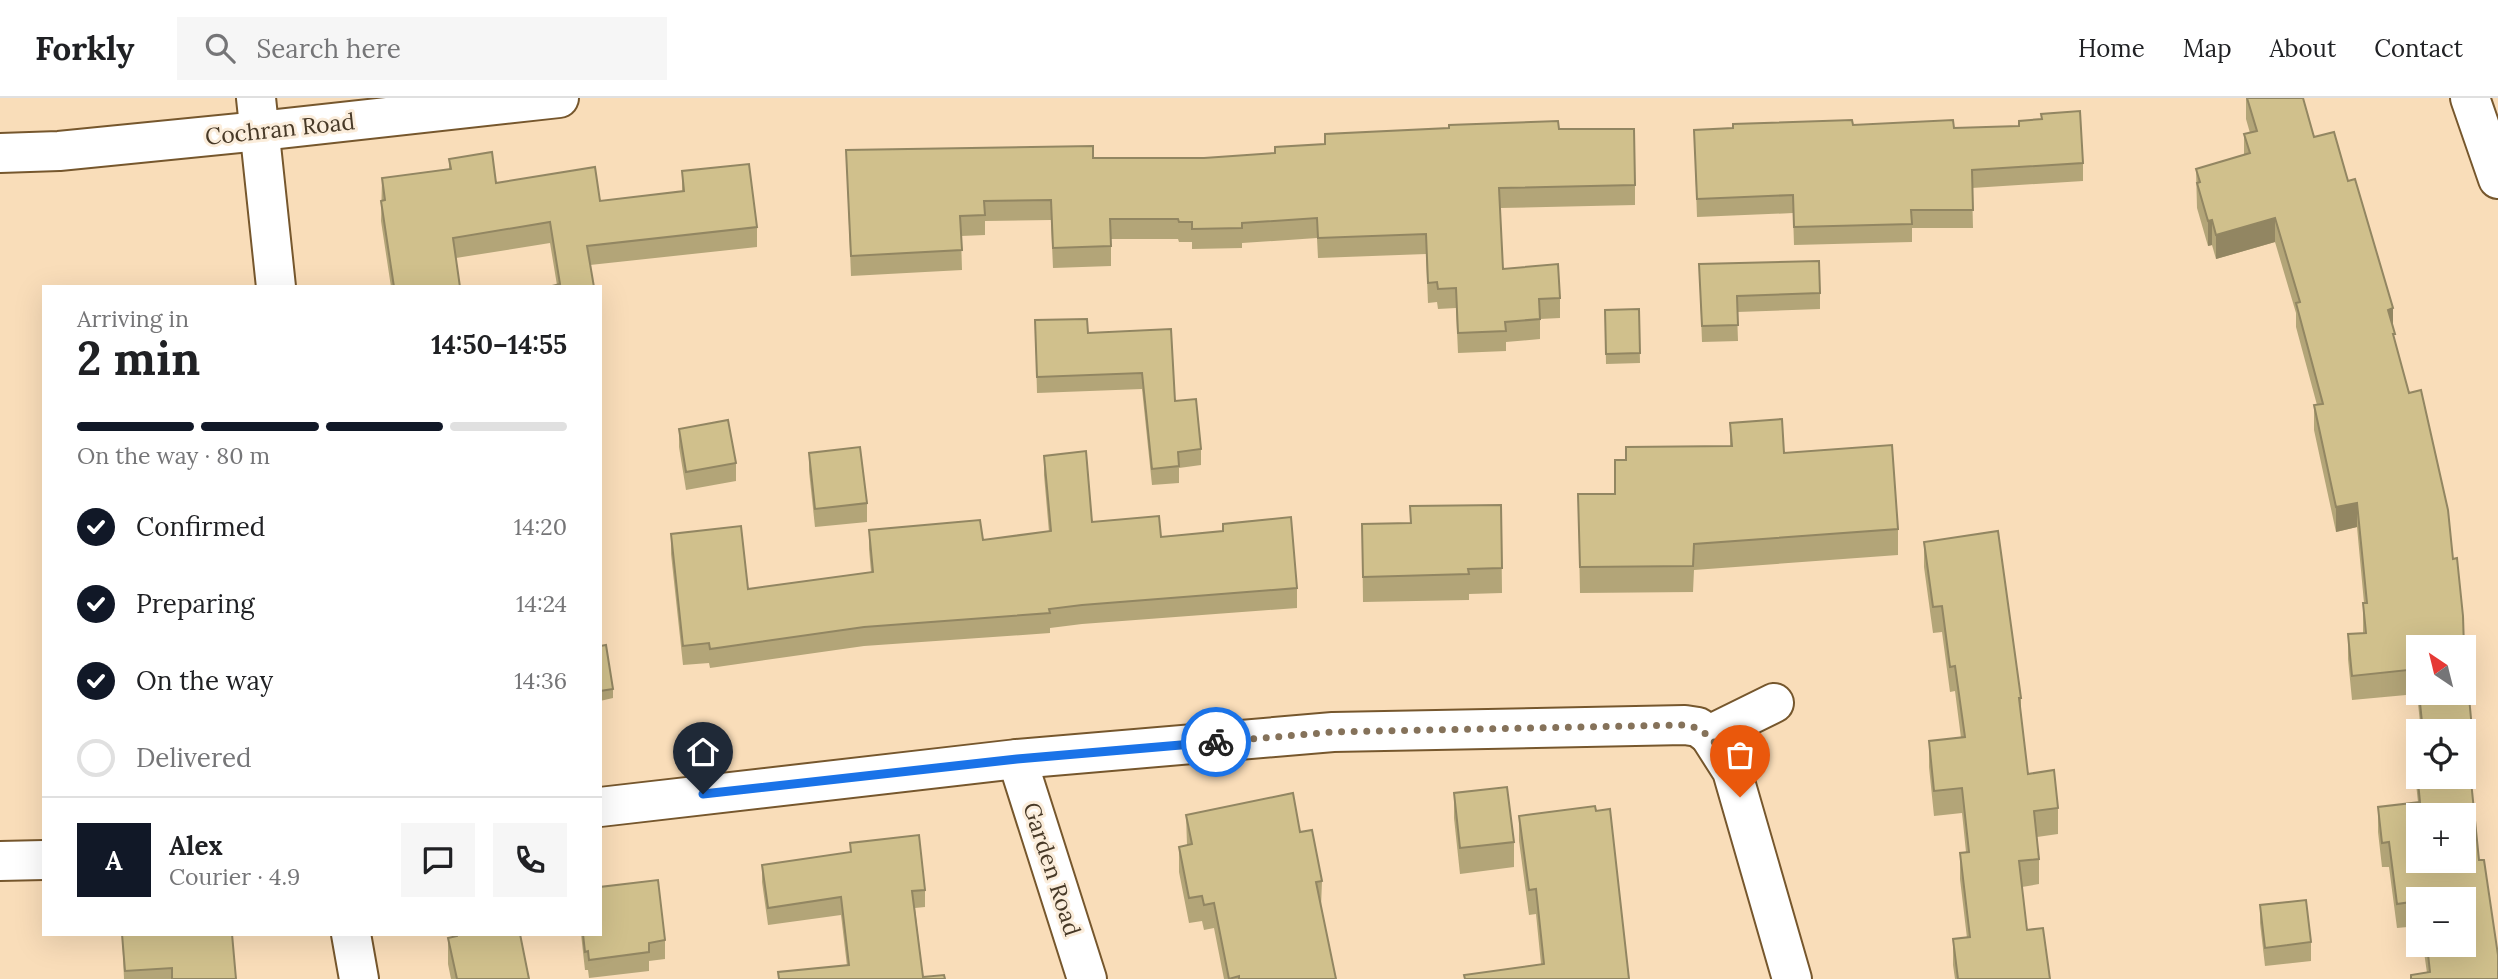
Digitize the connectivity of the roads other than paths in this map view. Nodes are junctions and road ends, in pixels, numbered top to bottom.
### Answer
1 (559, 98) edge
2 (2469, 98) edge
3 (258, 115) edge
4 (0, 153) edge
5 (2498, 179) edge
6 (276, 285) edge
7 (1774, 703) dead end
8 (1709, 734) junction
9 (1017, 759) junction
10 (602, 807) edge
11 (42, 860) edge
12 (0, 862) edge
13 (351, 936) edge
14 (359, 979) edge
15 (1087, 979) edge
16 (1792, 979) edge

1 - 3 street, Cochran Road
2 - 5 street
3 - 4 street, Cochran Road
3 - 6 street
7 - 8 street
8 - 9 street
8 - 16 street
9 - 10 street
9 - 15 street, Garden Road
11 - 12 street
13 - 14 street

